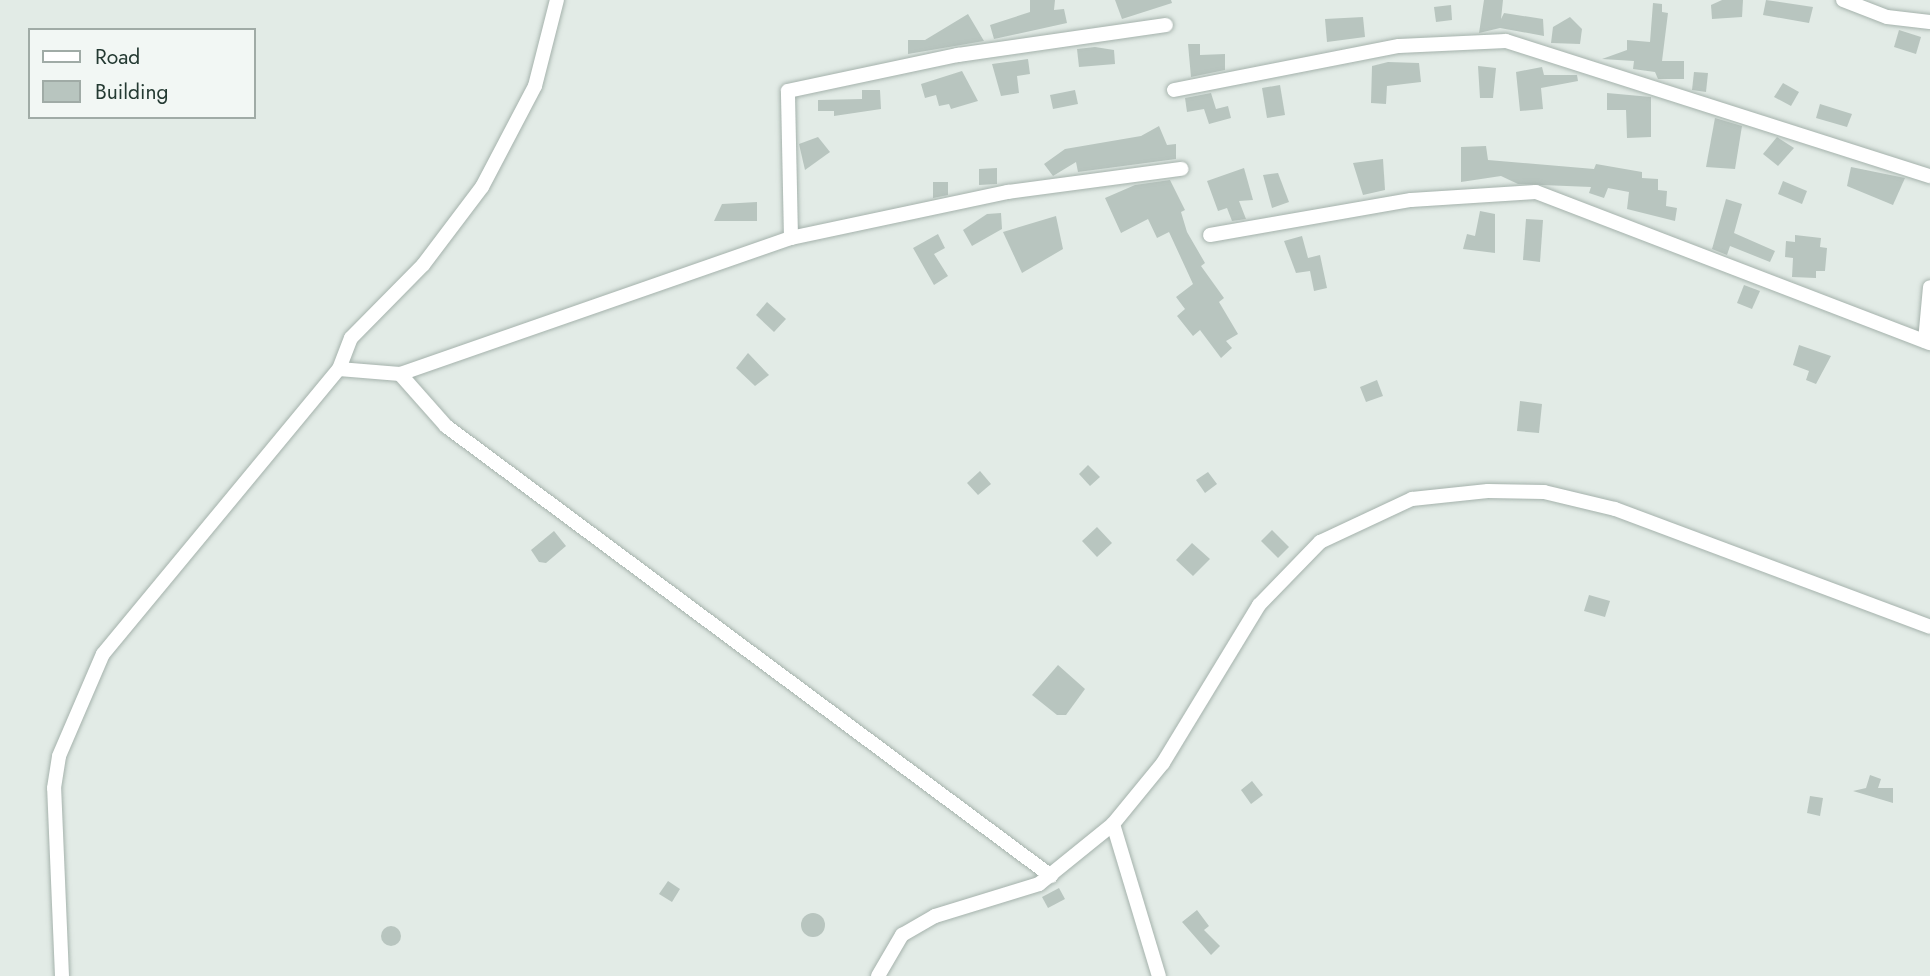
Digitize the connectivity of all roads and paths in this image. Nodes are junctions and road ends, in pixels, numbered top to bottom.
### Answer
1 (557, 0) edge
2 (1843, 0) edge
3 (1930, 22) edge
4 (1166, 25) dead end
5 (1174, 90) dead end
6 (1181, 169) dead end
7 (1930, 176) edge
8 (1210, 235) dead end
9 (791, 238) junction
10 (1930, 287) edge
11 (1928, 342) edge
12 (339, 369) junction
13 (400, 374) junction
14 (1930, 627) edge
15 (1113, 824) junction
16 (1051, 876) junction
17 (62, 976) edge
18 (878, 976) edge
19 (1159, 976) edge

1 - 12 street
2 - 3 street
4 - 9 street
5 - 7 street
6 - 9 street
8 - 11 street
9 - 13 street
10 - 11 street
12 - 13 street
12 - 17 street
13 - 16 street
14 - 15 street
15 - 16 street
15 - 19 street
16 - 18 street

